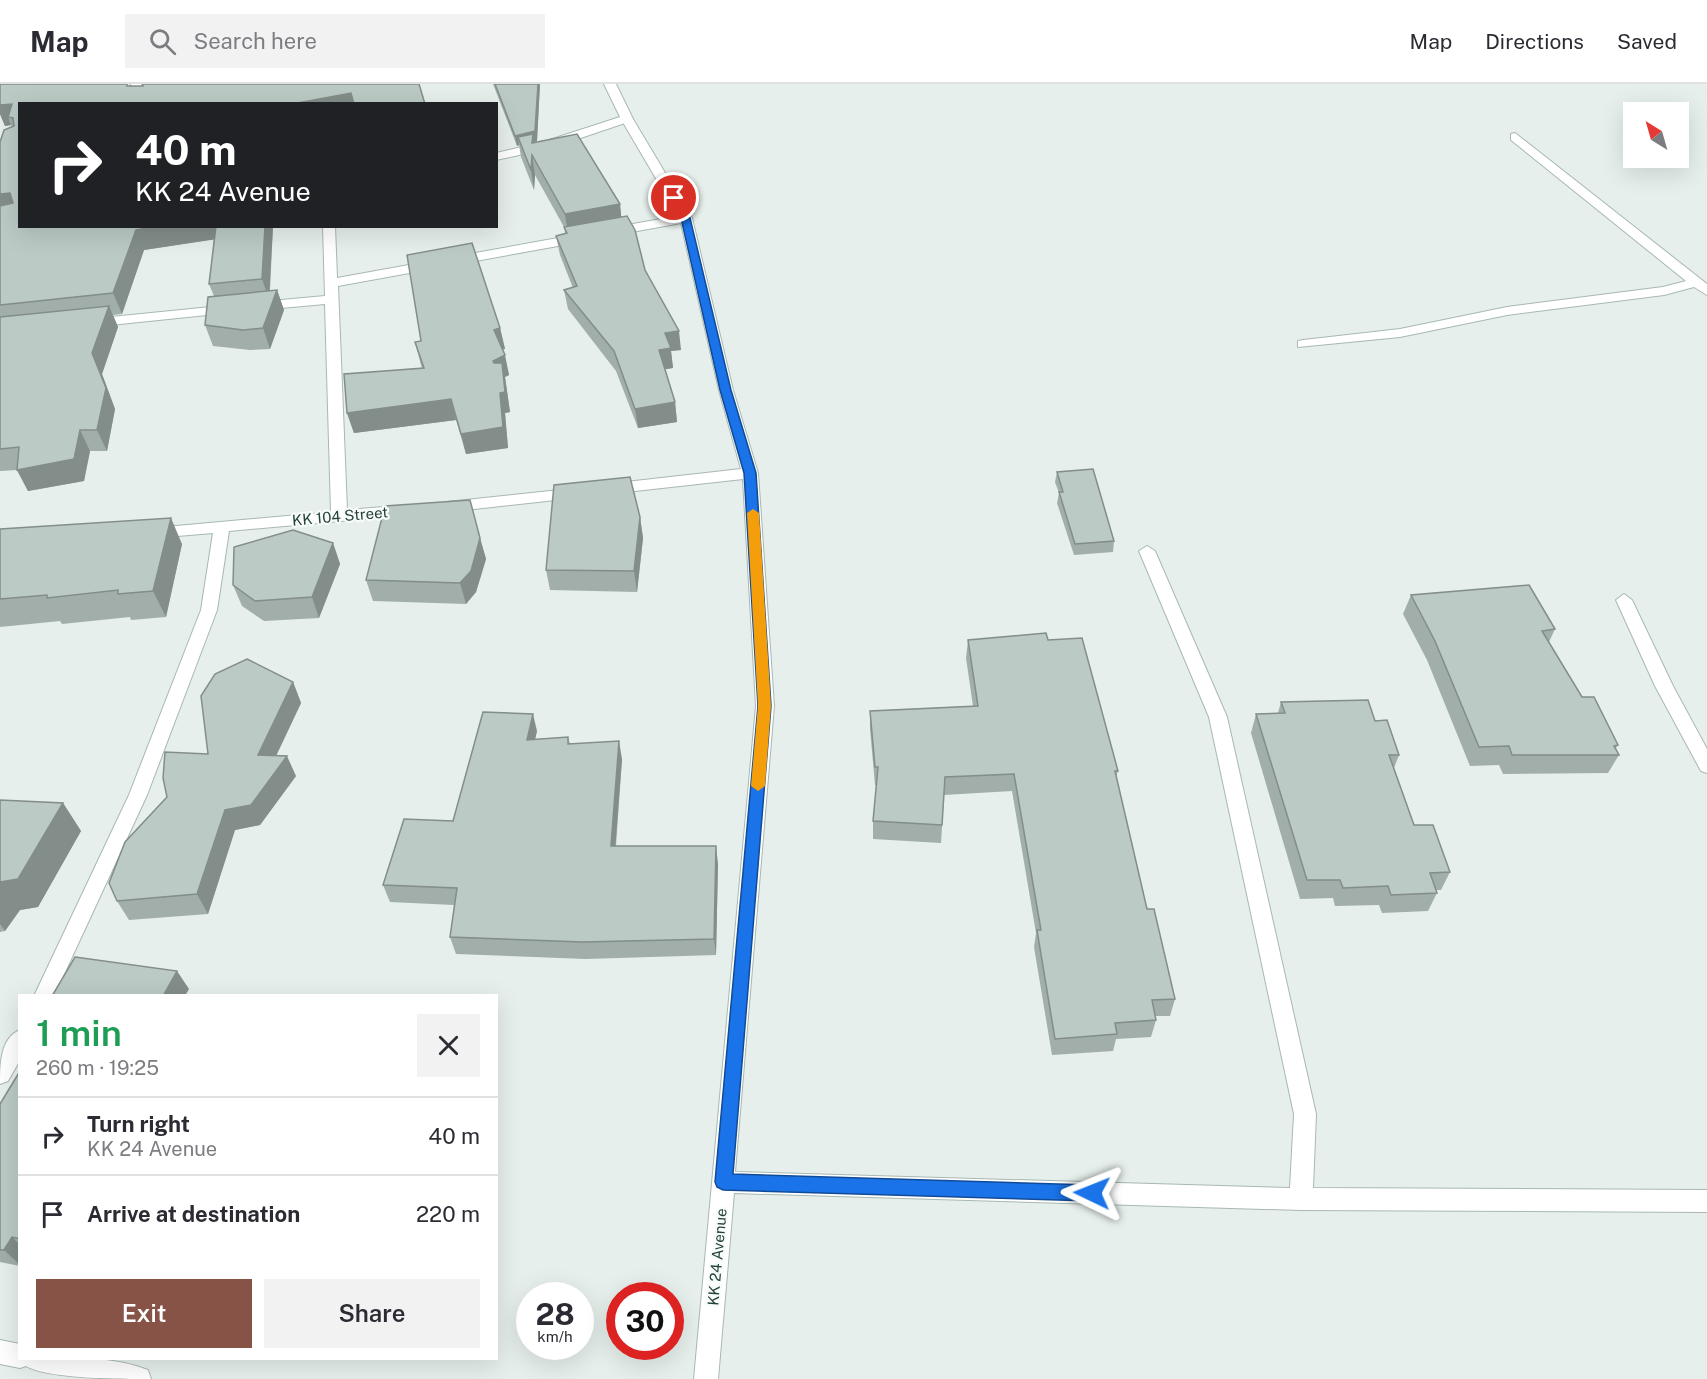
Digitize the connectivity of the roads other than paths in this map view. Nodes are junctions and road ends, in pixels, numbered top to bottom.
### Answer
1 (137, 84) edge
2 (610, 84) edge
3 (142, 102) edge
4 (627, 119) junction
5 (1515, 137) dead end
6 (498, 157) edge
7 (686, 218) junction
8 (329, 228) edge
9 (330, 283) junction
10 (1694, 283) junction
11 (1707, 291) edge
12 (332, 299) junction
13 (71, 325) edge
14 (1303, 344) dead end
15 (750, 473) junction
16 (339, 516) junction
17 (222, 527) junction
18 (139, 535) edge
19 (1146, 551) dead end
20 (1624, 600) dead end
21 (1707, 766) edge
22 (45, 994) edge
23 (18, 1042) edge
24 (0, 1074) edge
25 (723, 1182) junction
26 (1301, 1200) junction
27 (1707, 1201) edge
28 (0, 1352) edge
29 (18, 1356) edge
30 (40, 1360) edge
31 (139, 1379) edge
32 (706, 1379) edge

1 - 3 street
2 - 4 street, KK 24 Avenue
4 - 6 street
4 - 7 street, KK 24 Avenue
5 - 10 street
7 - 9 street
7 - 15 street, KK 24 Avenue
8 - 9 street
9 - 12 street
10 - 11 street
10 - 14 street
12 - 13 street
12 - 16 street
15 - 16 street, KK 104 Street
15 - 25 street, KK 24 Avenue
16 - 17 street, KK 104 Street
17 - 18 street, KK 104 Street
17 - 22 street
19 - 26 street
20 - 21 street
23 - 24 street
25 - 26 street
25 - 32 street, KK 24 Avenue
26 - 27 street
28 - 29 street
30 - 31 street

